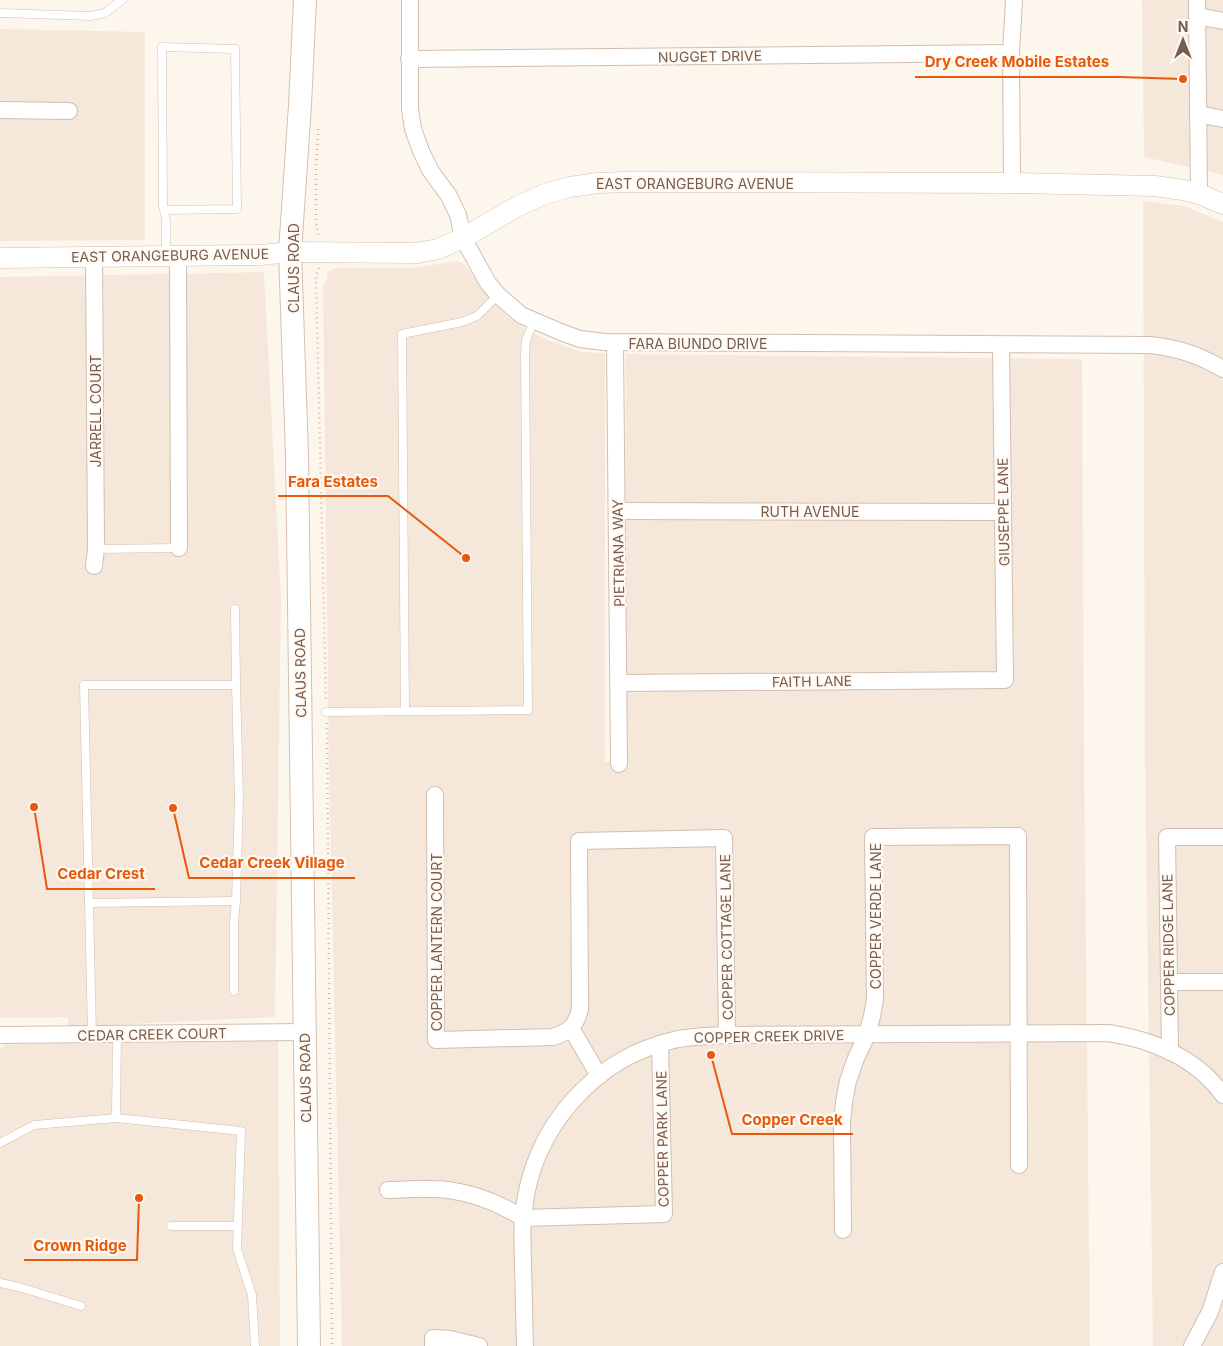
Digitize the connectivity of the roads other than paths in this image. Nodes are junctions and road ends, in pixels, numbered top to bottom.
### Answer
1 (122, 0) edge
2 (305, 0) edge
3 (410, 0) edge
4 (1014, 0) edge
5 (1197, 0) edge
6 (0, 13) edge
7 (1197, 16) junction
8 (1223, 21) edge
9 (1011, 53) junction
10 (409, 59) junction
11 (0, 110) edge
12 (69, 111) dead end
13 (1198, 114) junction
14 (1223, 119) edge
15 (1012, 183) junction
16 (1199, 194) junction
17 (1223, 204) edge
18 (164, 210) junction
19 (463, 238) junction
20 (290, 252) junction
21 (172, 256) junction
22 (94, 257) junction
23 (0, 258) edge
24 (498, 295) junction
25 (534, 321) junction
26 (615, 342) junction
27 (1002, 345) junction
28 (1223, 369) edge
29 (617, 511) junction
30 (1003, 512) junction
31 (179, 548) joint
32 (96, 549) junction
33 (94, 566) dead end
34 (234, 610) dead end
35 (1004, 680) joint
36 (619, 683) junction
37 (236, 685) junction
38 (405, 711) junction
39 (326, 712) road end
40 (619, 764) dead end
41 (435, 795) dead end
42 (1223, 838) edge
43 (236, 901) junction
44 (89, 903) junction
45 (1169, 982) junction
46 (1223, 982) edge
47 (234, 991) dead end
48 (571, 1028) junction
49 (305, 1032) junction
50 (1019, 1033) junction
51 (117, 1034) junction
52 (0, 1035) edge
53 (92, 1035) junction
54 (727, 1035) junction
55 (867, 1035) junction
56 (660, 1044) junction
57 (1170, 1052) junction
58 (599, 1076) junction
59 (1223, 1095) edge
60 (116, 1118) junction
61 (0, 1143) edge
62 (1019, 1165) dead end
63 (388, 1190) dead end
64 (523, 1218) junction
65 (171, 1226) dead end
66 (238, 1226) junction
67 (843, 1230) dead end
68 (1223, 1272) edge
69 (0, 1283) edge
70 (81, 1306) dead end
71 (255, 1346) edge
72 (309, 1346) edge
73 (433, 1346) edge
74 (479, 1346) edge
75 (525, 1346) edge
76 (1192, 1346) edge

1 - 6 lane
2 - 20 main road, CLAUS ROAD
3 - 10 street, FARA BIUNDO DRIVE
4 - 9 street
5 - 7 street
7 - 8 street
7 - 13 street
9 - 10 street, NUGGET DRIVE
9 - 15 street
10 - 19 street, FARA BIUNDO DRIVE
11 - 12 street
13 - 14 street
13 - 16 street
15 - 16 street, EAST ORANGEBURG AVENUE
15 - 19 street, EAST ORANGEBURG AVENUE
16 - 17 street, EAST ORANGEBURG AVENUE
18 - 18 lane
18 - 21 lane
19 - 20 street, EAST ORANGEBURG AVENUE
19 - 24 street, FARA BIUNDO DRIVE
20 - 21 street, EAST ORANGEBURG AVENUE
20 - 49 main road, CLAUS ROAD
21 - 22 street, EAST ORANGEBURG AVENUE
21 - 31 street
22 - 23 street, EAST ORANGEBURG AVENUE
22 - 32 street, JARRELL COURT
24 - 25 street, FARA BIUNDO DRIVE
24 - 38 lane
25 - 26 street, FARA BIUNDO DRIVE
25 - 38 lane
26 - 27 street, FARA BIUNDO DRIVE
26 - 29 street, PIETRIANA WAY
27 - 28 street, FARA BIUNDO DRIVE
27 - 30 street, GIUSEPPE LANE
29 - 30 street, RUTH AVENUE
29 - 36 street, PIETRIANA WAY
30 - 35 street, GIUSEPPE LANE
31 - 32 lane
32 - 33 street, JARRELL COURT
34 - 37 lane
35 - 36 street, FAITH LANE
36 - 40 street, PIETRIANA WAY
37 - 43 lane
37 - 44 lane
38 - 39 lane
41 - 48 street, COPPER LANTERN COURT
42 - 45 street, COPPER RIDGE LANE
43 - 44 lane
43 - 47 lane
44 - 53 lane
45 - 46 street
45 - 57 street, COPPER RIDGE LANE
48 - 54 street, COPPER COTTAGE LANE
48 - 58 street
49 - 51 street, CEDAR CREEK COURT
49 - 72 main road, CLAUS ROAD
50 - 55 street, COPPER CREEK DRIVE
50 - 55 street, COPPER VERDE LANE
50 - 57 street, COPPER CREEK DRIVE
50 - 62 street
51 - 53 street, CEDAR CREEK COURT
51 - 60 lane
52 - 53 street, CEDAR CREEK COURT
54 - 55 street, COPPER CREEK DRIVE
54 - 56 street, COPPER CREEK DRIVE
55 - 67 street
56 - 58 street, COPPER CREEK DRIVE
56 - 64 street, COPPER PARK LANE
57 - 59 street, COPPER CREEK DRIVE
58 - 64 street, COPPER CREEK DRIVE
60 - 61 lane
60 - 66 lane
63 - 64 street
64 - 75 street, COPPER CREEK DRIVE
65 - 66 lane
66 - 71 lane
68 - 76 street
69 - 70 lane
73 - 74 street

